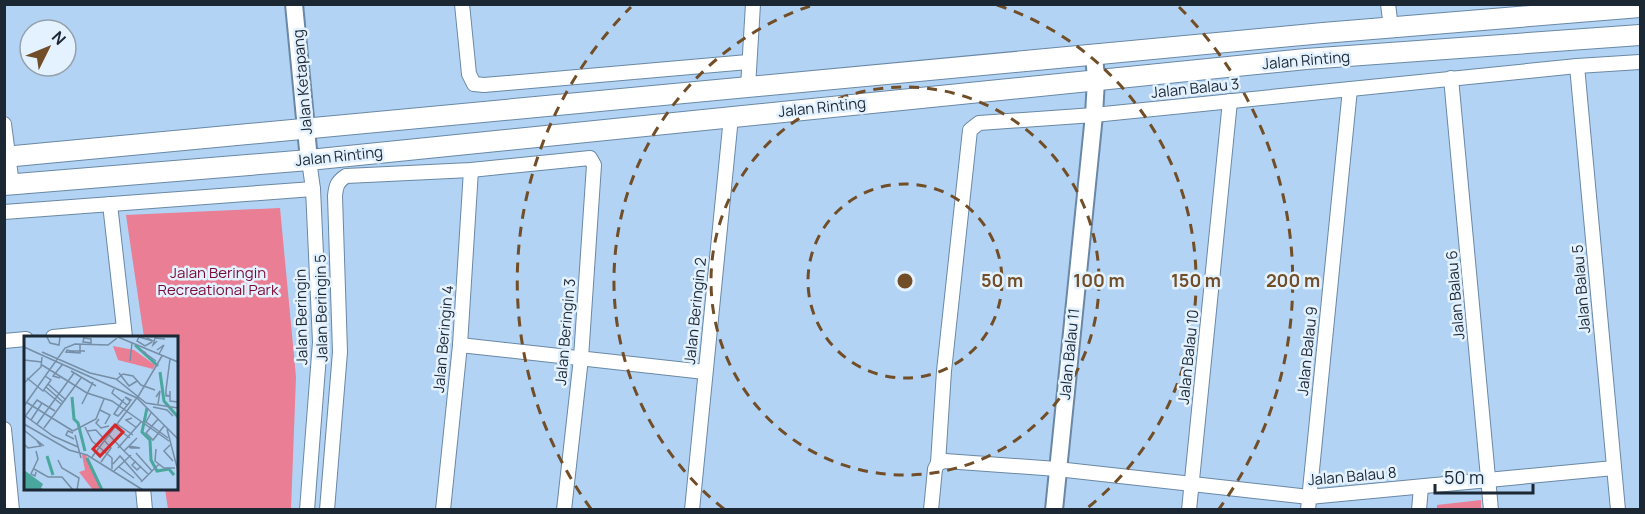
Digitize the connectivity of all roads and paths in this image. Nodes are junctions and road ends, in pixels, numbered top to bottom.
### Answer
1 (294, 4) edge
2 (462, 4) edge
3 (753, 4) edge
4 (1388, 4) edge
5 (1641, 7) edge
6 (1391, 28) junction
7 (1641, 35) edge
8 (1094, 54) junction
9 (748, 62) junction
10 (1641, 62) edge
11 (1577, 66) junction
12 (1451, 78) junction
13 (1096, 80) junction
14 (748, 87) junction
15 (1350, 88) junction
16 (1230, 101) junction
17 (1094, 114) junction
18 (731, 117) junction
19 (5, 127) edge
20 (306, 127) junction
21 (7, 157) edge
22 (590, 158) joint
23 (309, 160) junction
24 (471, 170) junction
25 (8, 185) edge
26 (313, 189) junction
27 (110, 204) junction
28 (4, 212) edge
29 (125, 334) edge
30 (77, 336) edge
31 (24, 339) edge
32 (4, 341) edge
33 (460, 345) junction
34 (581, 358) junction
35 (705, 372) junction
36 (4, 429) edge
37 (938, 463) junction
38 (1614, 468) junction
39 (1058, 469) junction
40 (1489, 480) junction
41 (1192, 484) junction
42 (1421, 487) junction
43 (142, 490) edge
44 (1309, 503) edge
45 (12, 510) edge
46 (145, 510) edge
47 (307, 510) edge
48 (327, 510) edge
49 (443, 510) edge
50 (564, 510) edge
51 (692, 510) edge
52 (931, 510) edge
53 (1054, 510) edge
54 (1189, 510) edge
55 (1419, 510) edge
56 (1491, 510) edge
57 (1618, 510) edge

1 - 20 street, Jalan Ketapang
2 - 9 street
3 - 9 street
4 - 6 street
5 - 6 main road, Jalan Rinting
6 - 8 main road, Jalan Rinting
7 - 13 main road, Jalan Rinting
8 - 13 street, Jalan Balau 11
8 - 14 main road, Jalan Rinting
9 - 14 street
10 - 11 street, Jalan Balau 3
11 - 12 street, Jalan Balau 3
11 - 38 street, Jalan Balau 5
12 - 15 street, Jalan Balau 3
12 - 40 street, Jalan Balau 6
13 - 17 street, Jalan Balau 11
13 - 18 main road, Jalan Rinting
14 - 20 main road, Jalan Rinting
15 - 16 street, Jalan Balau 3
15 - 44 street, Jalan Balau 9
16 - 17 street, Jalan Balau 3
16 - 41 street, Jalan Balau 10
17 - 37 street, Jalan Balau 3
17 - 39 street, Jalan Balau 11
18 - 23 main road, Jalan Rinting
18 - 35 street, Jalan Beringin 2
19 - 21 street
20 - 21 main road, Jalan Rinting
20 - 23 street, Jalan Ketapang
21 - 25 street
22 - 24 street, Jalan Beringin 5
22 - 34 street, Jalan Beringin 3
23 - 25 main road, Jalan Rinting
23 - 26 street, Jalan Beringin
24 - 33 street, Jalan Beringin 4
24 - 48 street, Jalan Beringin 5
26 - 27 street
26 - 47 street, Jalan Beringin
27 - 28 street
27 - 29 street
29 - 30 street
31 - 32 street
33 - 34 street
33 - 49 street, Jalan Beringin 4
34 - 35 street
34 - 50 street, Jalan Beringin 3
35 - 51 street, Jalan Beringin 2
36 - 45 street
37 - 39 street, Jalan Balau 8
37 - 52 street
38 - 40 street, Jalan Balau 8
38 - 57 street, Jalan Balau 5
39 - 41 street, Jalan Balau 8
39 - 53 street, Jalan Balau 11
40 - 42 street, Jalan Balau 8
40 - 56 street, Jalan Balau 6
41 - 44 street, Jalan Balau 8
41 - 54 street, Jalan Balau 10
42 - 44 street, Jalan Balau 8
42 - 55 street
43 - 46 street

